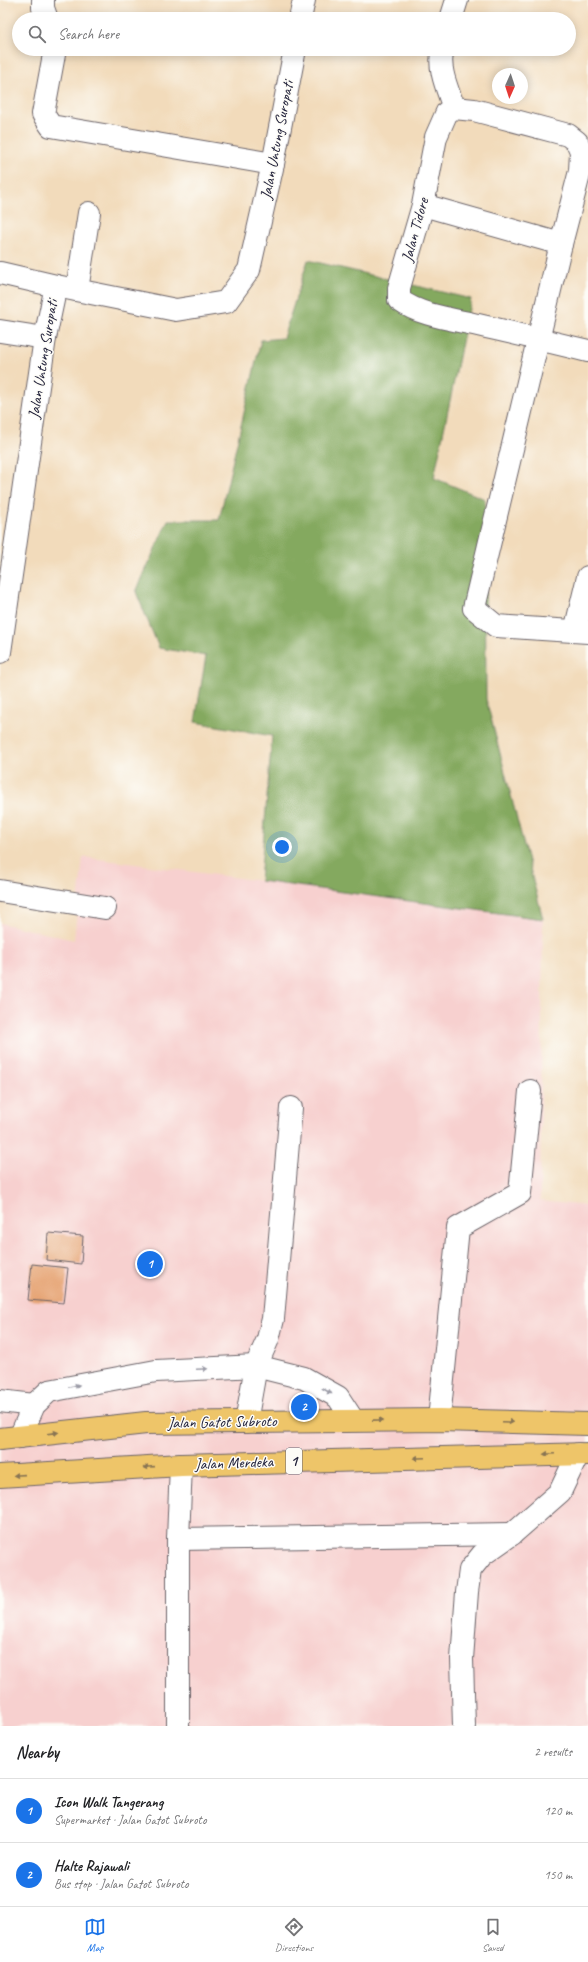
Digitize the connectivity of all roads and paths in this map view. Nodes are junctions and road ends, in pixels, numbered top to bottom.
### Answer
1 (43, 0) edge
2 (304, 0) edge
3 (457, 0) edge
4 (45, 12) edge
5 (301, 12) edge
6 (453, 12) edge
7 (54, 56) edge
8 (294, 56) edge
9 (440, 56) edge
10 (454, 108) junction
11 (274, 164) junction
12 (423, 205) junction
13 (89, 213) dead end
14 (560, 244) junction
15 (0, 274) edge
16 (56, 286) junction
17 (77, 290) junction
18 (0, 331) edge
19 (45, 338) junction
20 (538, 338) junction
21 (588, 351) edge
22 (588, 576) edge
23 (3, 613) edge
24 (582, 632) edge
25 (0, 652) edge
26 (0, 891) edge
27 (105, 908) dead end
28 (530, 1091) dead end
29 (291, 1108) dead end
30 (256, 1366) junction
31 (0, 1401) edge
32 (34, 1405) junction
33 (353, 1420) junction
34 (439, 1420) junction
35 (246, 1422) junction
36 (588, 1424) edge
37 (10, 1438) edge
38 (583, 1454) edge
39 (181, 1465) junction
40 (0, 1476) edge
41 (512, 1534) junction
42 (178, 1539) junction
43 (178, 1726) edge
44 (464, 1726) edge

1 - 4 street
2 - 5 street
3 - 6 street
7 - 11 street
8 - 11 street, Jalan Untung Suropati
9 - 10 street
10 - 12 street, Jalan Tidore
10 - 14 street
11 - 17 street, Jalan Untung Suropati
12 - 14 street
12 - 20 street, Jalan Tidore
13 - 17 street
14 - 20 street
15 - 16 street
16 - 17 street, Jalan Untung Suropati
16 - 19 street, Jalan Untung Suropati
18 - 19 street
19 - 23 street, Jalan Untung Suropati
20 - 21 street, Jalan Tidore
20 - 24 street
22 - 24 street
23 - 25 street, Jalan Untung Suropati
26 - 27 street
28 - 34 street
29 - 30 street
32 -> 30 street
30 -> 33 street
30 - 35 street
31 - 32 street
32 - 37 street
33 -> 34 highway, Jalan Gatot Subroto
33 - 35 highway, Jalan Gatot Subroto
34 -> 36 highway, Jalan Gatot Subroto
37 -> 35 highway, Jalan Gatot Subroto
38 -> 39 highway, Jalan Merdeka / 1
38 - 41 street
39 -> 40 highway, Jalan Merdeka / 1
39 - 42 street
41 - 42 street
41 - 44 street
42 - 43 street

